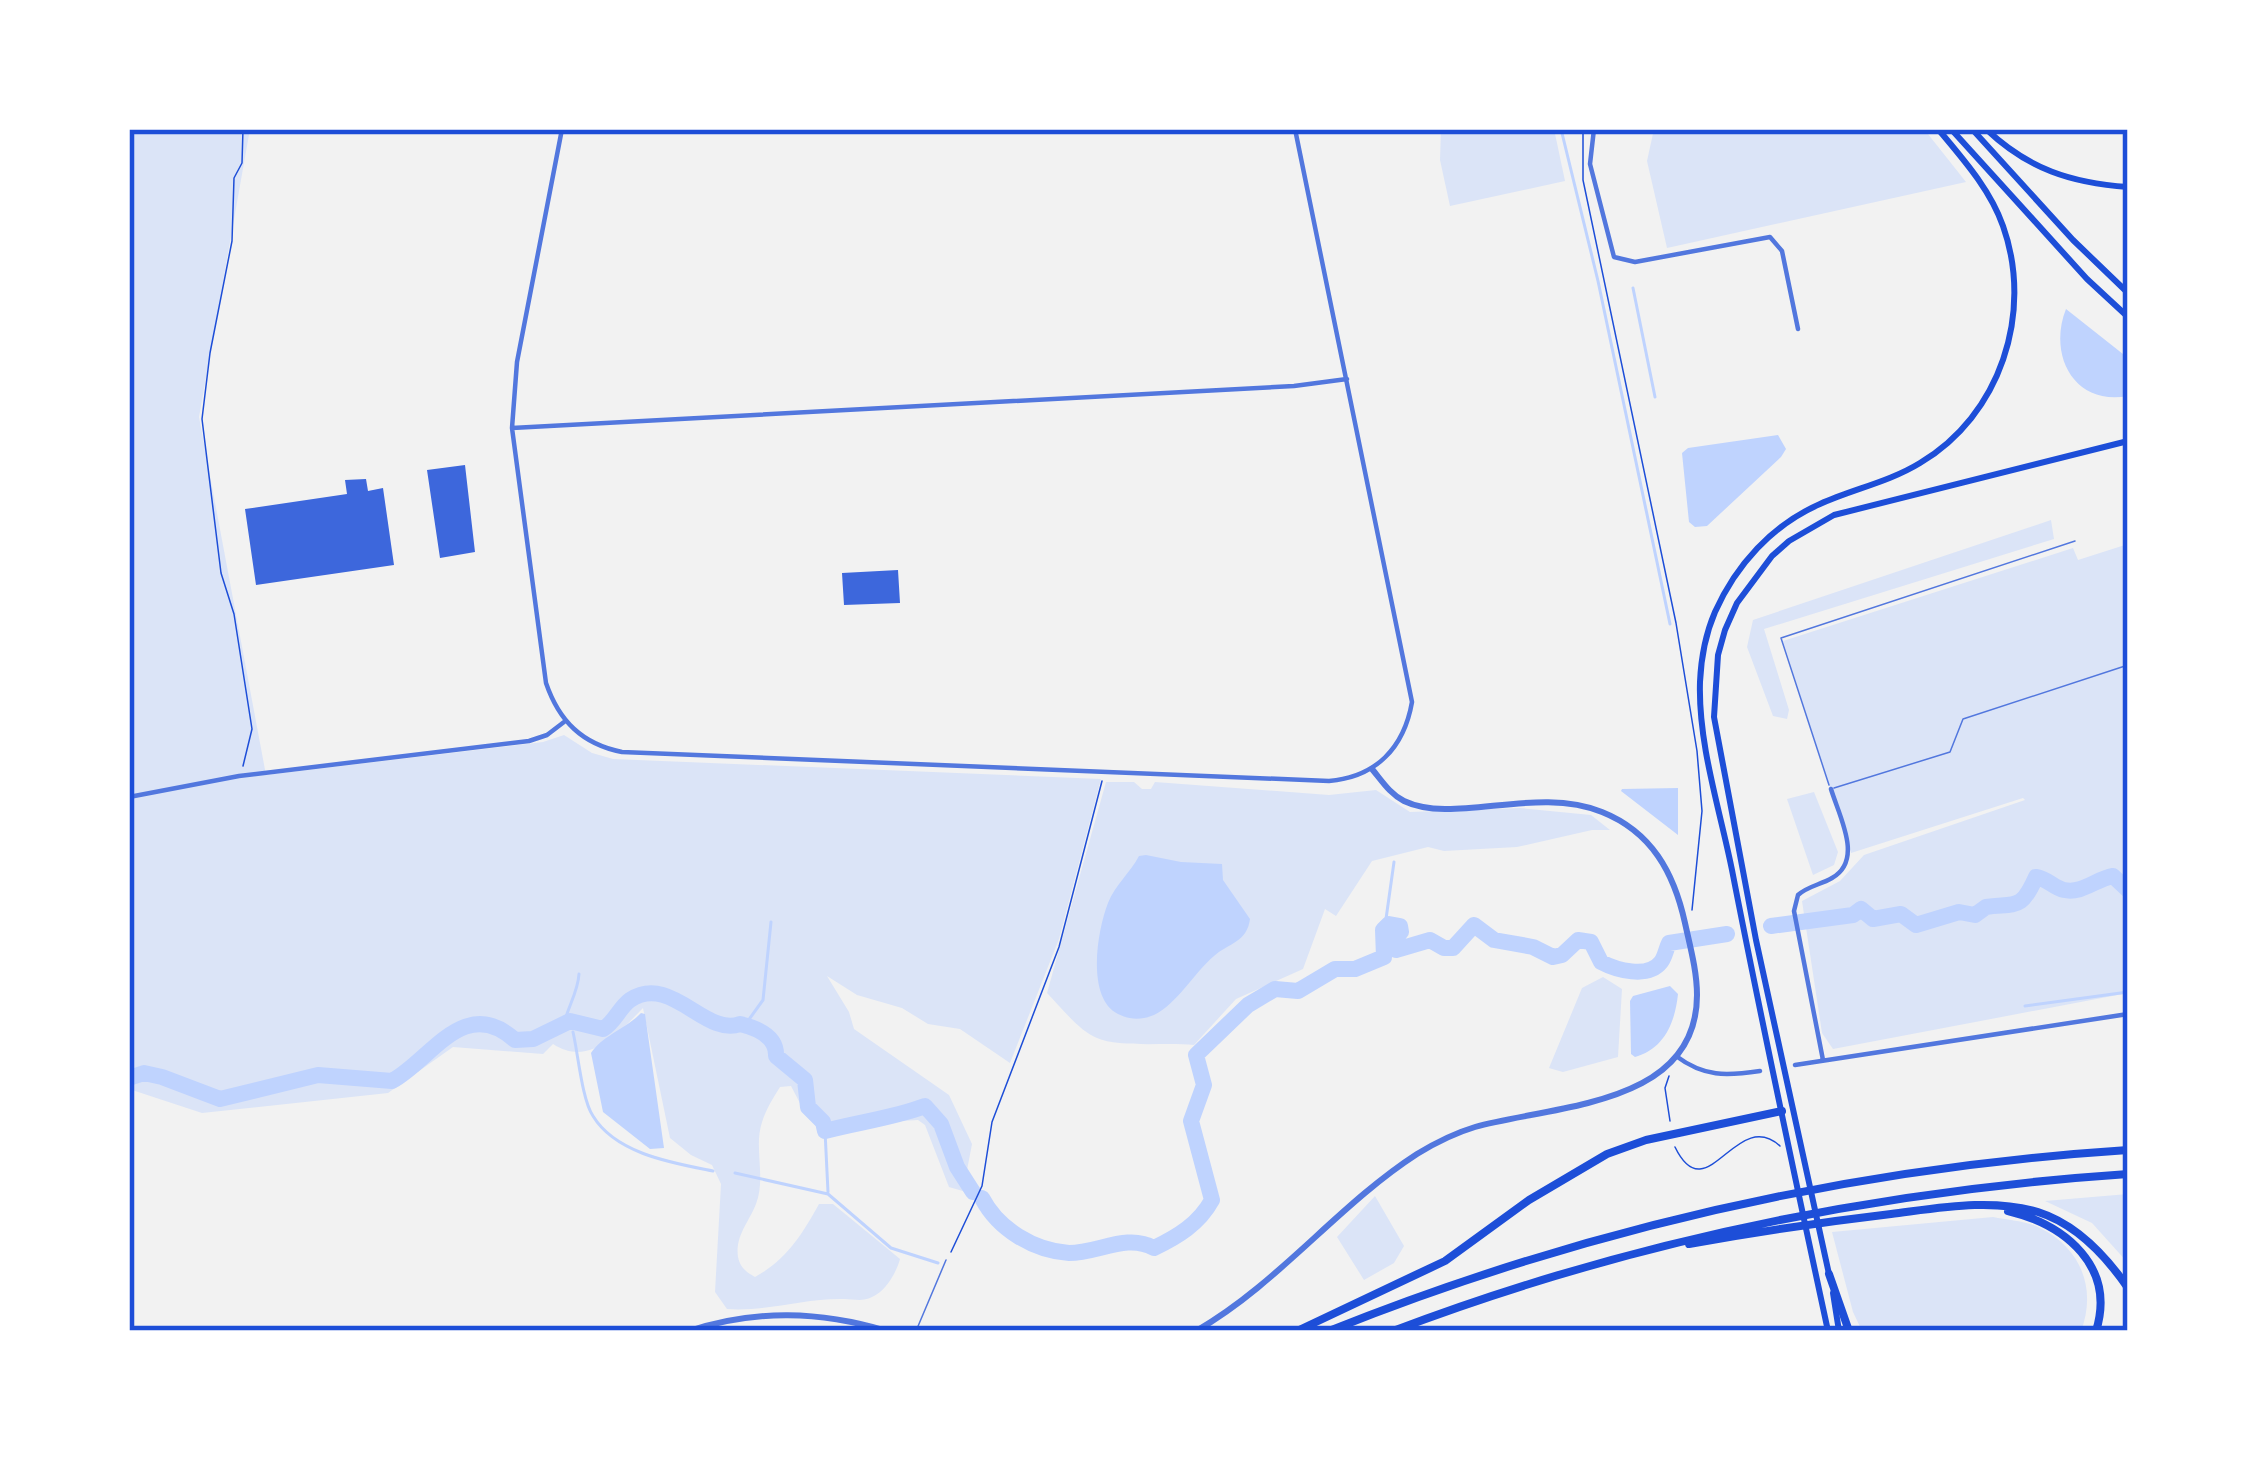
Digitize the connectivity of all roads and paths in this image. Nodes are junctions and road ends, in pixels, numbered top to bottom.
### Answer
1 (244, 129) edge
2 (562, 129) edge
3 (1295, 129) edge
4 (1583, 129) edge
5 (1594, 129) edge
6 (1938, 129) edge
7 (1951, 129) edge
8 (1972, 129) edge
9 (1986, 129) edge
10 (2128, 187) edge
11 (2128, 293) edge
12 (2128, 317) edge
13 (1798, 329) dead end
14 (1347, 379) junction
15 (512, 428) junction
16 (2128, 441) edge
17 (2075, 542) dead end
18 (2128, 664) edge
19 (564, 722) junction
20 (1372, 769) junction
21 (1104, 772) junction
22 (239, 776) junction
23 (1831, 789) junction
24 (129, 797) edge
25 (1692, 917) dead end
26 (2128, 1013) edge
27 (1676, 1056) junction
28 (1823, 1060) junction
29 (1795, 1065) dead end
30 (1760, 1071) dead end
31 (1795, 1108) junction
32 (1782, 1111) junction
33 (1674, 1144) dead end
34 (2128, 1150) edge
35 (1783, 1151) dead end
36 (2128, 1174) edge
37 (1965, 1207) junction
38 (1620, 1256) junction
39 (946, 1260) joint
40 (1829, 1274) junction
41 (2128, 1288) edge
42 (689, 1331) edge
43 (887, 1331) edge
44 (916, 1331) edge
45 (1196, 1331) edge
46 (1297, 1331) edge
47 (1329, 1331) edge
48 (1394, 1331) edge
49 (1828, 1331) edge
50 (1839, 1331) edge
51 (1850, 1331) edge
52 (2096, 1331) edge

1 - 22 path
2 - 15 street
3 - 14 street
4 - 25 path
5 - 13 street
6 - 32 main road
7 - 12 main road
8 - 11 main road
9 - 10 main road
14 - 15 street
14 - 20 street
15 - 19 street
16 - 31 main road
17 - 23 lane
18 - 23 lane
19 - 21 street
19 - 22 street
20 - 21 street
20 - 27 street
21 - 39 path
22 - 24 street
23 - 28 street
26 - 28 street
27 - 30 street
27 - 45 street
28 - 29 street
31 - 32 main road
31 - 40 main road
32 - 46 highway
32 - 49 main road
33 - 35 path
34 - 47 highway
36 - 38 highway
37 - 38 highway
37 - 41 highway
37 - 52 highway
38 - 48 highway
39 - 44 lane
40 - 50 main road
40 - 51 highway
42 - 43 street

